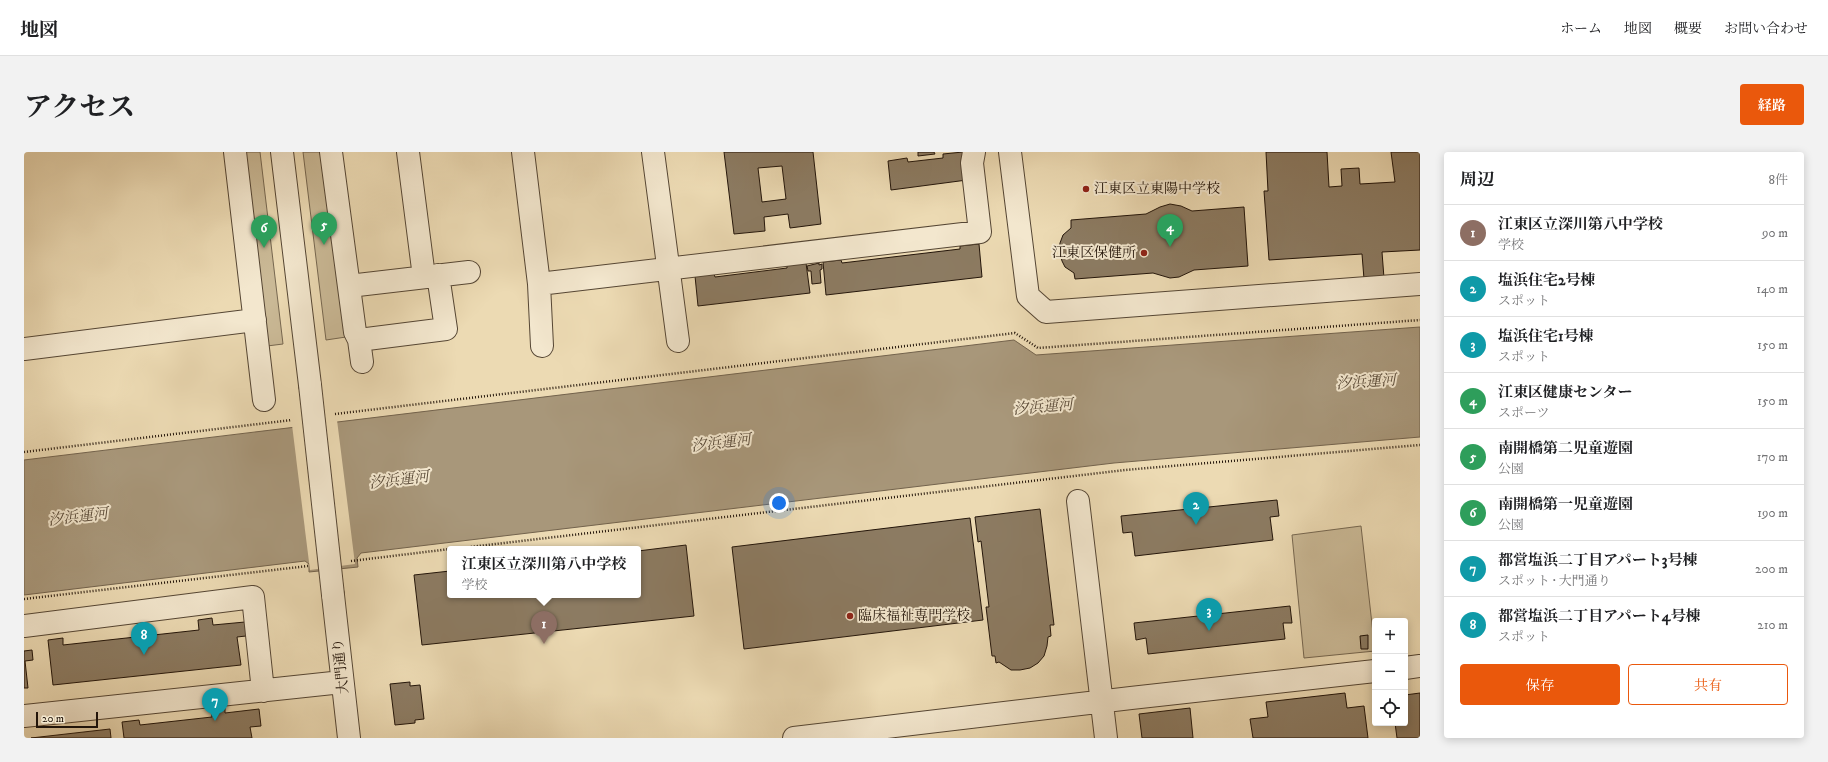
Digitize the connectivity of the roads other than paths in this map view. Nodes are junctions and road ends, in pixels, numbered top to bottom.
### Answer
1 (235, 152) edge
2 (282, 152) edge
3 (331, 152) edge
4 (408, 152) edge
5 (523, 152) edge
6 (654, 152) edge
7 (974, 152) edge
8 (1010, 152) edge
9 (668, 270) junction
10 (469, 272) dead end
11 (431, 276) junction
12 (539, 284) junction
13 (1420, 284) edge
14 (348, 286) junction
15 (255, 320) junction
16 (357, 336) junction
17 (678, 341) dead end
18 (542, 346) dead end
19 (24, 349) edge
20 (362, 362) dead end
21 (264, 400) dead end
22 (1078, 501) dead end
23 (24, 626) edge
24 (1420, 666) edge
25 (1408, 668) edge
26 (1372, 671) edge
27 (342, 682) junction
28 (263, 691) junction
29 (1102, 701) junction
30 (24, 716) edge
31 (349, 738) edge
32 (794, 738) edge
33 (1106, 738) edge

1 - 15 street
2 - 27 street, 大門通り, bridge
3 - 14 street
4 - 11 street
5 - 12 street
6 - 9 street
7 - 9 street
8 - 13 street
9 - 12 street
9 - 17 street
10 - 11 street
11 - 14 street
11 - 16 street
12 - 18 street
14 - 16 street
15 - 19 street
15 - 21 street
16 - 20 street
22 - 29 street
23 - 28 street
24 - 25 street
26 - 29 street
27 - 28 street
27 - 31 street, 大門通り
28 - 30 street
29 - 32 street
29 - 33 street

